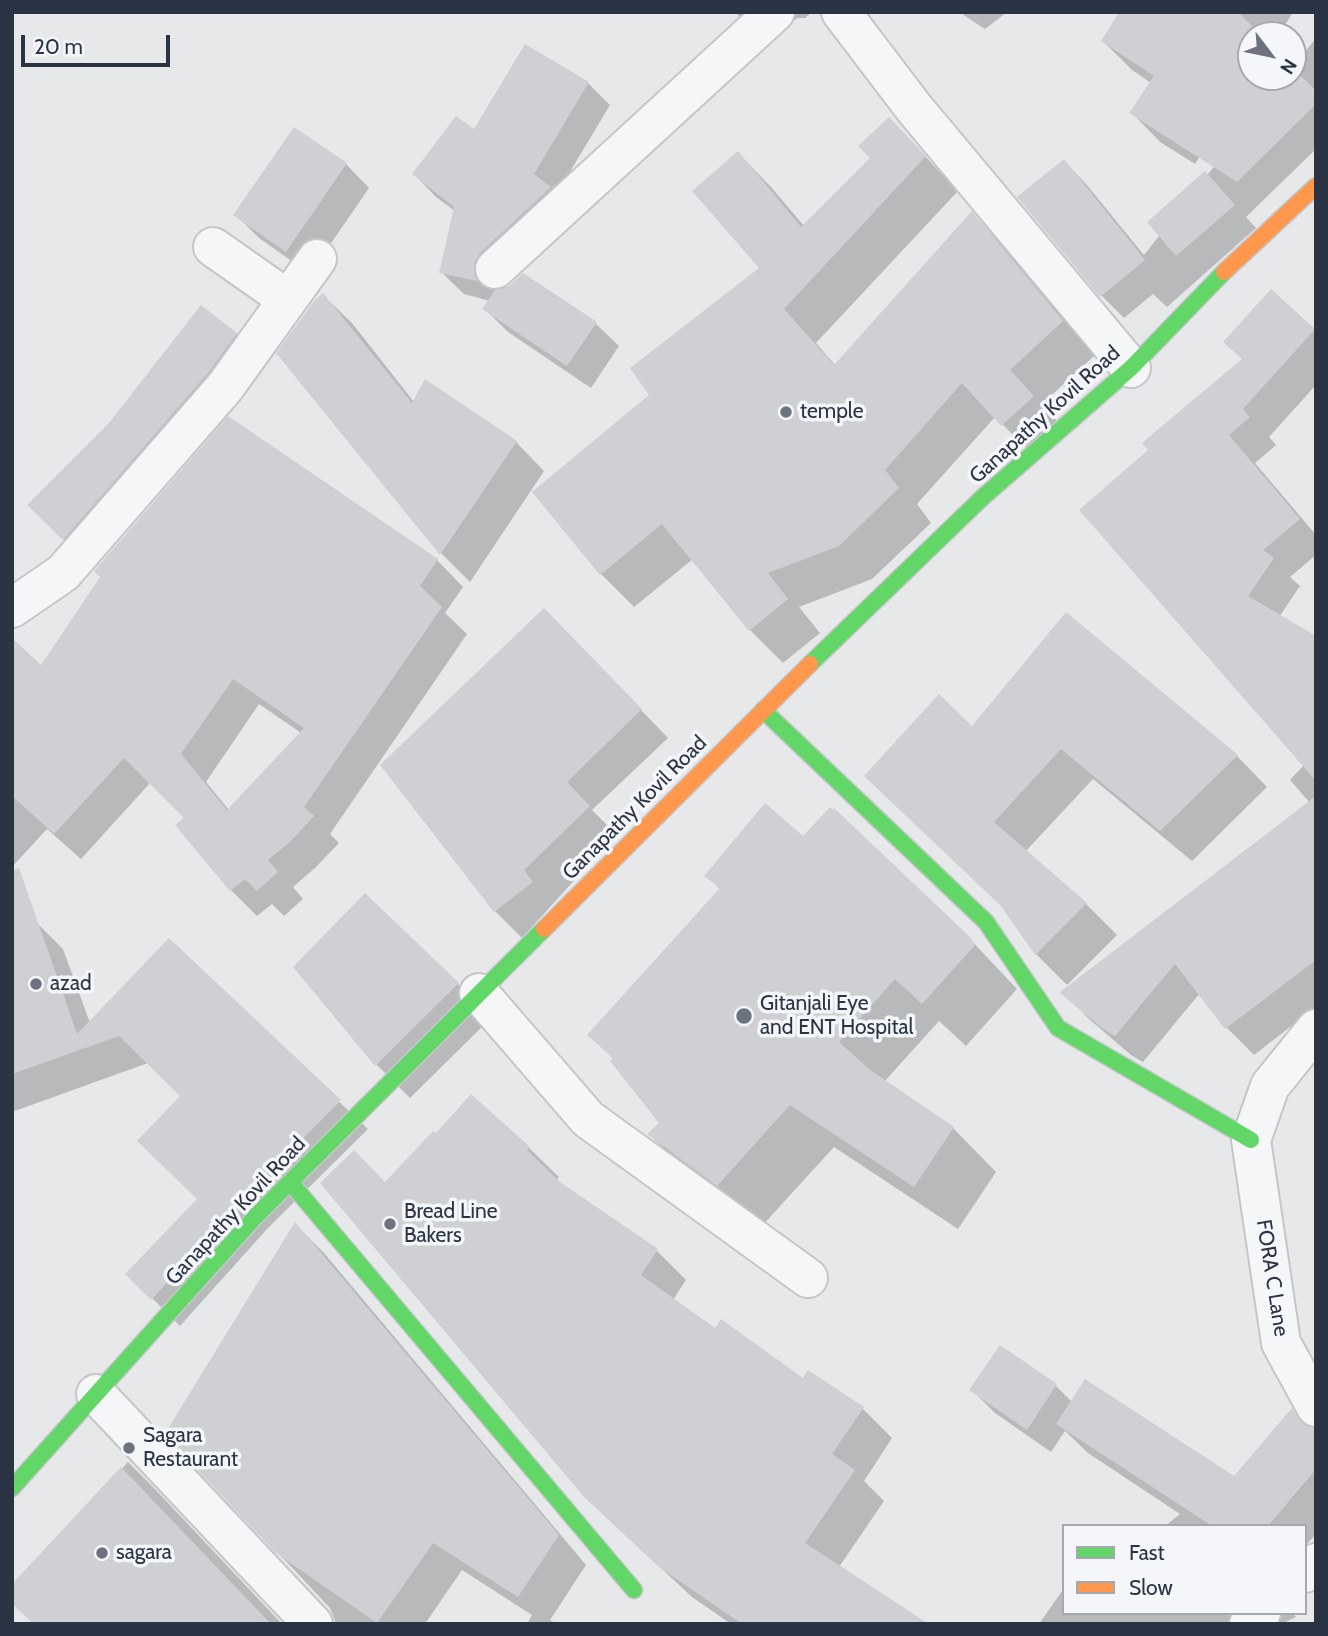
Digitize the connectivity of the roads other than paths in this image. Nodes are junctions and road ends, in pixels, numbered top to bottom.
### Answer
1 (775, 12) edge
2 (841, 12) edge
3 (1316, 186) edge
4 (213, 247) dead end
5 (317, 259) dead end
6 (495, 269) dead end
7 (287, 299) junction
8 (1131, 368) junction
9 (12, 608) edge
10 (762, 710) junction
11 (479, 993) junction
12 (1316, 1029) edge
13 (1251, 1140) junction
14 (290, 1182) junction
15 (808, 1278) dead end
16 (96, 1394) junction
17 (1316, 1407) edge
18 (12, 1488) edge
19 (634, 1590) dead end
20 (313, 1624) edge

1 - 6 street
2 - 8 street
3 - 8 main road, Ganapathy Kovil Road
4 - 7 street
5 - 7 street
7 - 9 street
8 - 10 main road, Ganapathy Kovil Road
10 - 11 main road, Ganapathy Kovil Road
10 - 13 main road
11 - 14 main road, Ganapathy Kovil Road
11 - 15 street
12 - 13 street
13 - 17 street, FORA C Lane
14 - 16 main road, Ganapathy Kovil Road
14 - 19 main road
16 - 18 main road, Ganapathy Kovil Road
16 - 20 street

